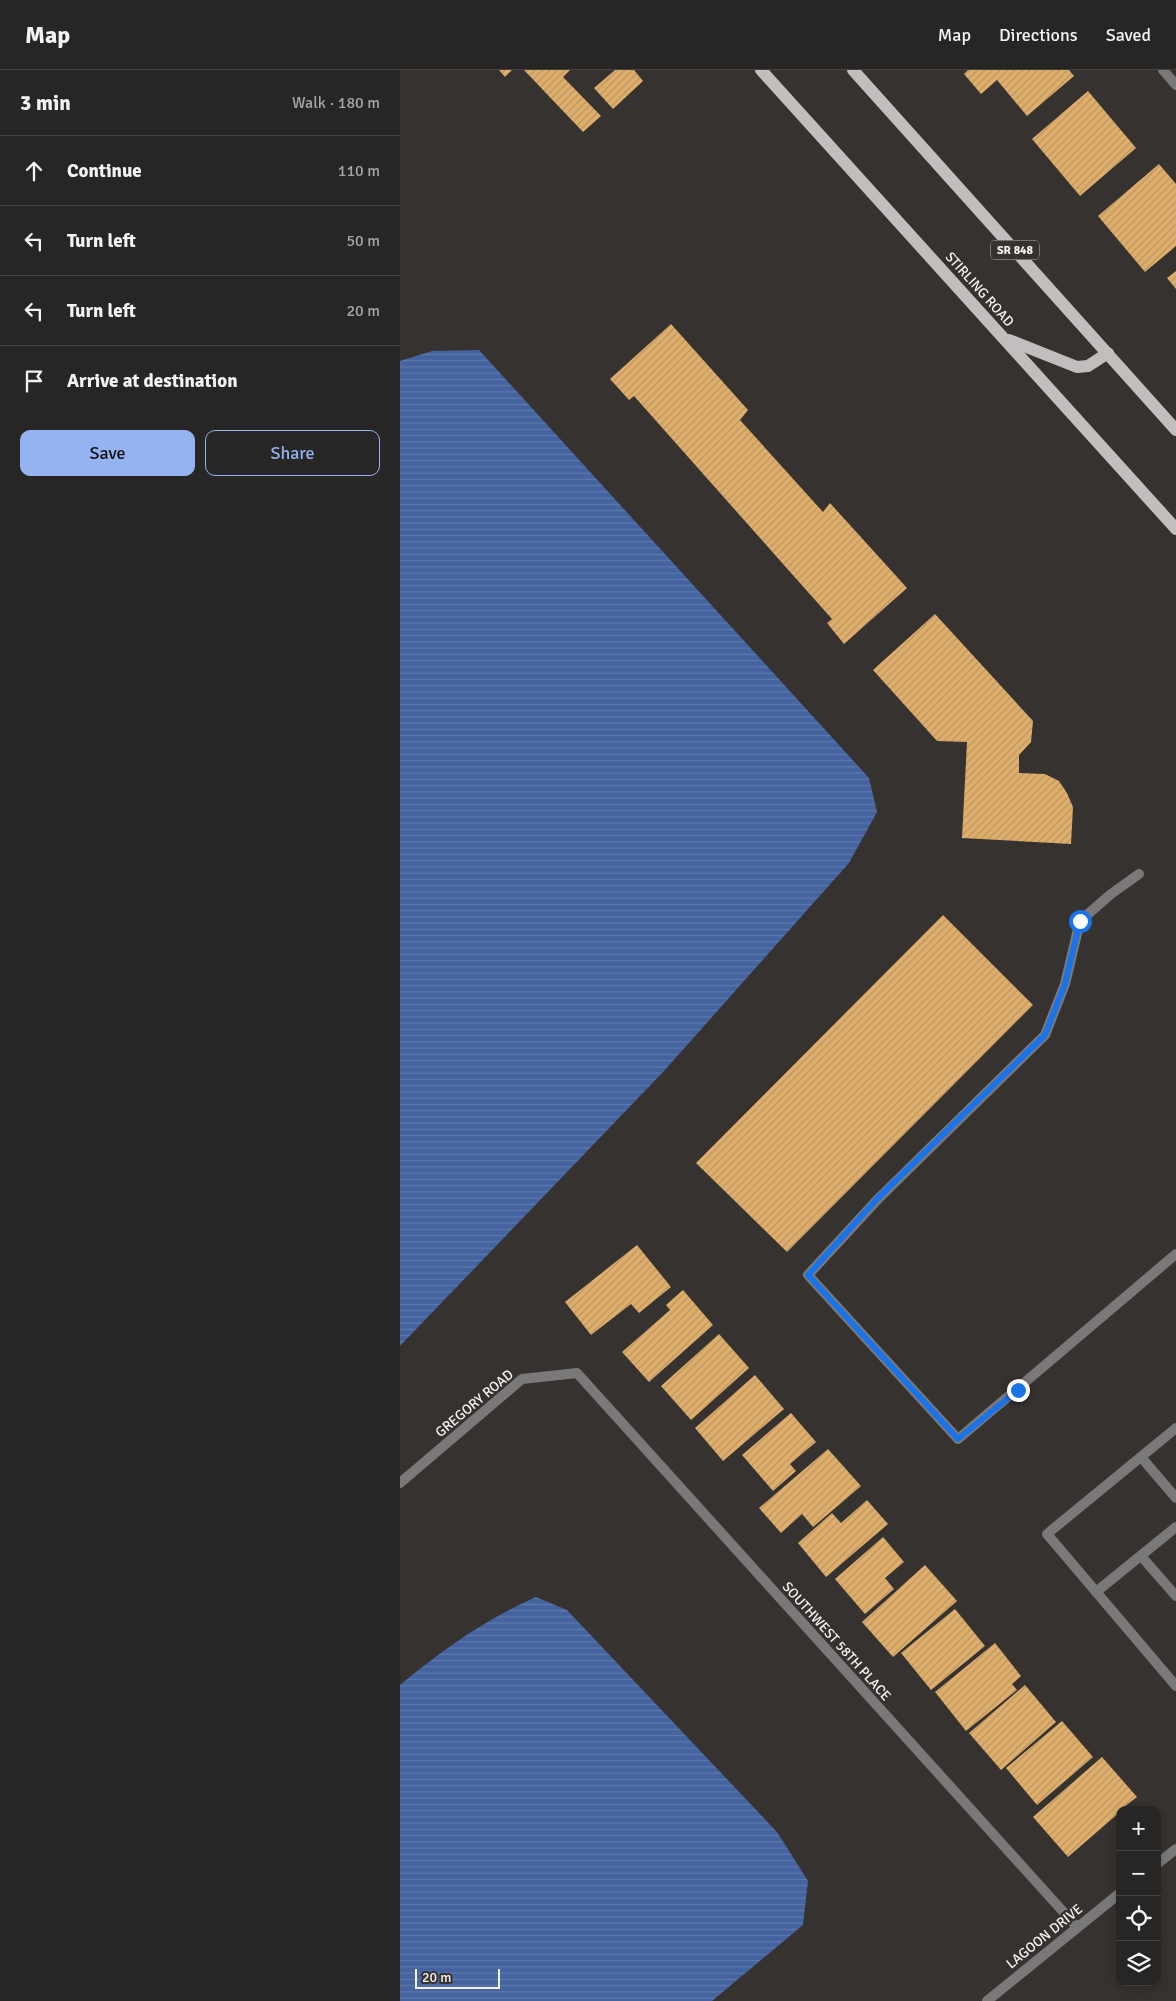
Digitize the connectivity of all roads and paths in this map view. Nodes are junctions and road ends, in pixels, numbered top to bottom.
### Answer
1 (761, 70) edge
2 (854, 70) edge
3 (1165, 71) edge
4 (1176, 85) edge
5 (1004, 338) junction
6 (1108, 353) junction
7 (1176, 430) edge
8 (1176, 529) edge
9 (1139, 874) dead end
10 (1176, 1254) edge
11 (577, 1372) joint
12 (1176, 1428) edge
13 (1140, 1457) junction
14 (400, 1483) edge
15 (1176, 1498) edge
16 (1176, 1527) edge
17 (1141, 1556) junction
18 (1096, 1592) junction
19 (1176, 1596) edge
20 (1176, 1686) edge
21 (1176, 1849) edge
22 (1161, 1861) edge
23 (1116, 1896) edge
24 (1077, 1927) junction
25 (987, 2001) edge

1 - 5 main road, STIRLING ROAD
2 - 6 main road, SR 848
3 - 4 street
5 - 6 main road
5 - 8 main road, STIRLING ROAD
6 - 7 main road, SR 848
9 - 10 street
11 - 14 street, GREGORY ROAD
11 - 24 street, SOUTHWEST 58TH PLACE
12 - 13 street
13 - 15 street
13 - 18 street
16 - 17 street
17 - 18 street
17 - 19 street
18 - 20 street
21 - 22 street
23 - 24 street, LAGOON DRIVE
24 - 25 street, LAGOON DRIVE

